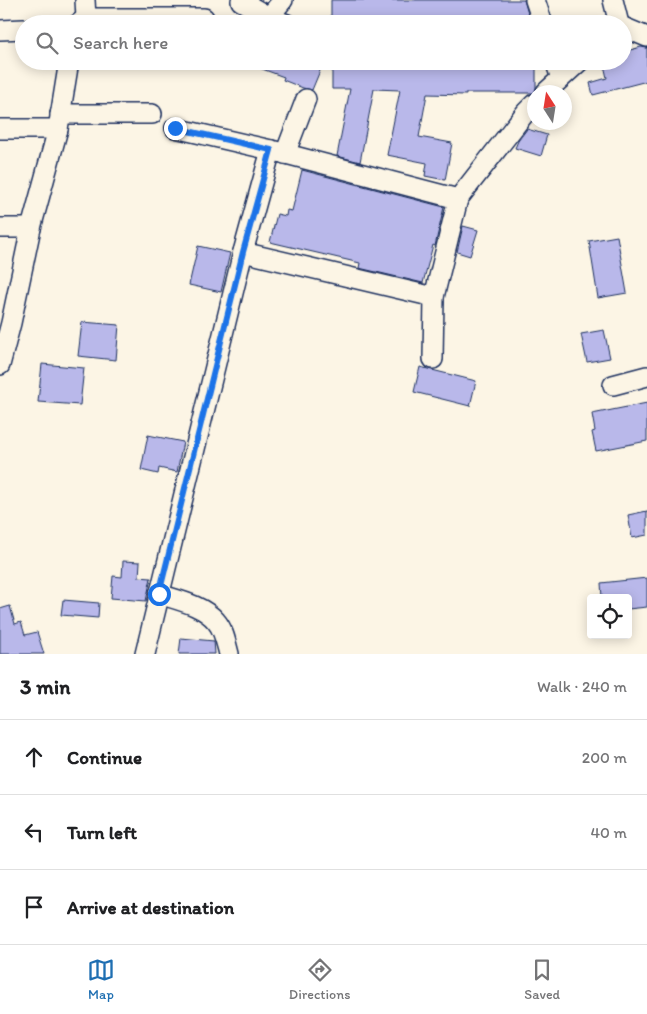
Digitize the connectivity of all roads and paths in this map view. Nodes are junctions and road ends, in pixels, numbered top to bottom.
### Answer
1 (283, 0) edge
2 (535, 0) edge
3 (613, 0) edge
4 (241, 1) dead end
5 (83, 14) edge
6 (113, 15) edge
7 (266, 15) edge
8 (271, 15) edge
9 (540, 15) edge
10 (617, 15) edge
11 (15, 29) edge
12 (0, 30) edge
13 (632, 31) edge
14 (647, 37) edge
15 (68, 70) edge
16 (558, 70) edge
17 (550, 85) edge
18 (306, 99) dead end
19 (527, 111) edge
20 (152, 114) dead end
21 (59, 122) junction
22 (175, 128) dead end
23 (0, 129) edge
24 (278, 152) junction
25 (458, 199) junction
26 (0, 228) edge
27 (32, 228) junction
28 (243, 252) junction
29 (434, 298) junction
30 (6, 323) edge
31 (433, 359) dead end
32 (0, 365) edge
33 (647, 376) edge
34 (614, 385) dead end
35 (159, 594) junction
36 (145, 654) edge
37 (230, 654) edge

1 - 8 street
2 - 9 street
3 - 10 street
4 - 7 street
5 - 6 street
11 - 12 street
13 - 14 street
15 - 21 street
16 - 17 street
18 - 24 street
19 - 25 street
20 - 21 street
21 - 23 street
21 - 27 street
22 - 24 street
24 - 25 street
24 - 28 street
25 - 29 street
26 - 27 street
27 - 30 street
28 - 29 street
28 - 35 street
29 - 31 street
30 - 32 street
33 - 34 street
35 - 36 street
35 - 37 street

